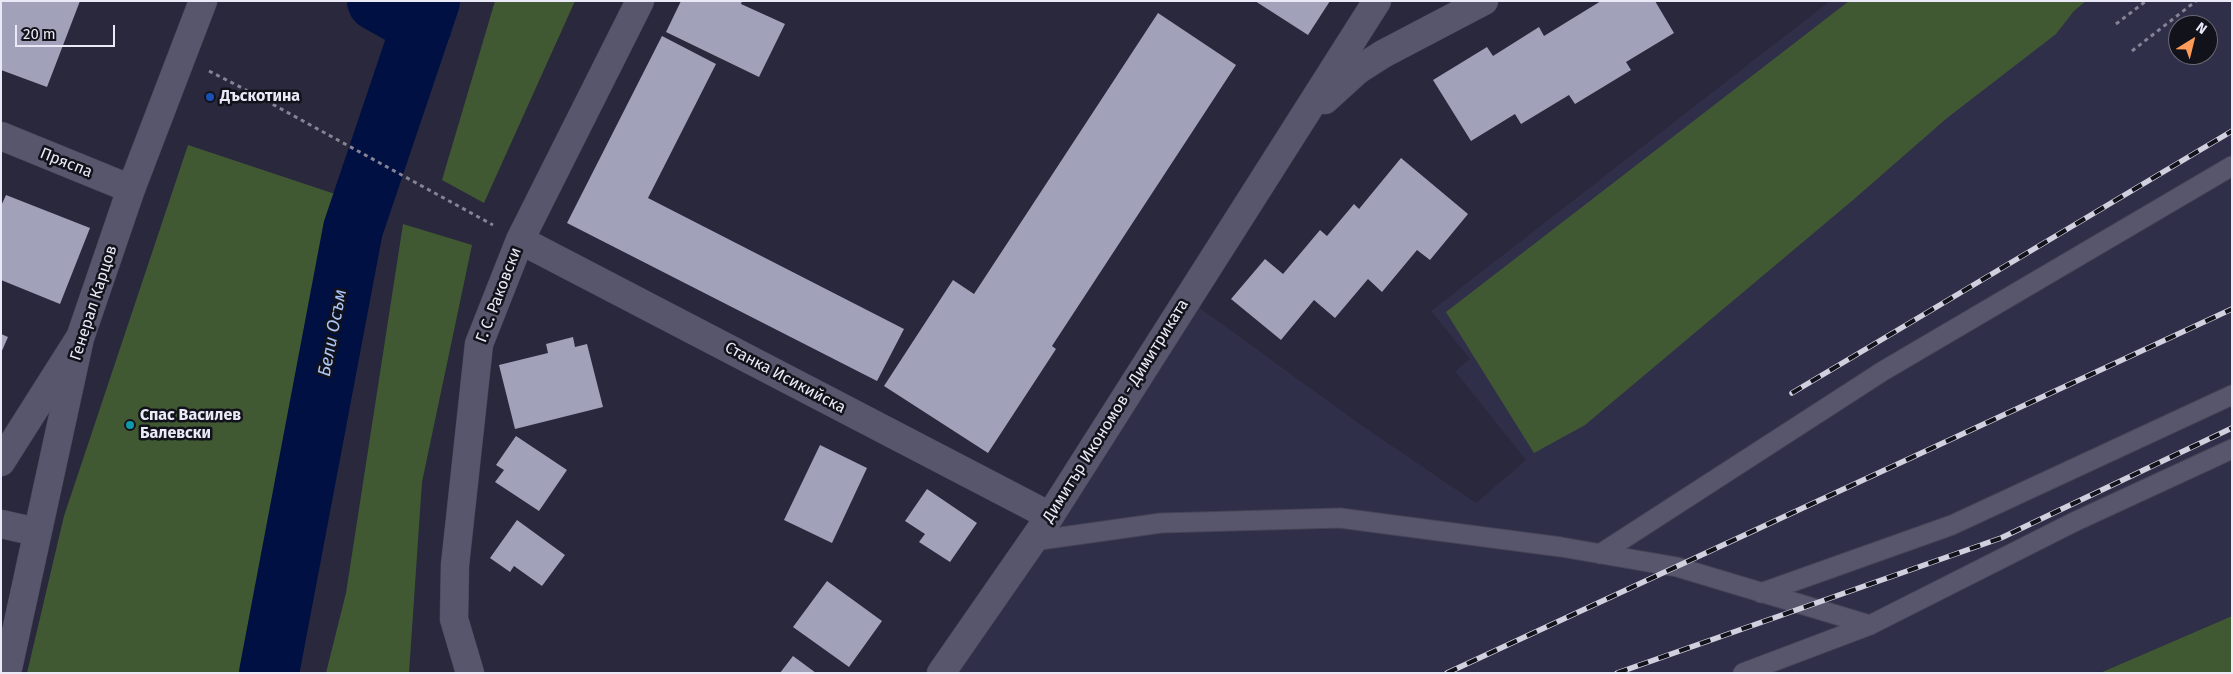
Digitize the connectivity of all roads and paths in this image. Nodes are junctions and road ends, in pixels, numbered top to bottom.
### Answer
1 (203, 1) edge
2 (640, 1) edge
3 (1376, 1) edge
4 (2146, 1) edge
5 (2196, 1) edge
6 (1478, 3) edge
7 (2116, 24) dead end
8 (2132, 51) dead end
9 (180, 57) junction
10 (1, 136) edge
11 (1285, 145) junction
12 (2232, 166) edge
13 (131, 190) junction
14 (464, 210) dead end
15 (520, 240) junction
16 (80, 338) junction
17 (2232, 394) edge
18 (2232, 449) edge
19 (1, 462) edge
20 (1050, 516) junction
21 (1, 524) edge
22 (37, 532) junction
23 (1033, 541) junction
24 (1600, 554) junction
25 (1761, 593) junction
26 (1870, 625) junction
27 (468, 672) edge
28 (7, 673) edge
29 (941, 673) edge
30 (1742, 673) edge

1 - 9 street, Генерал Карцов
2 - 15 street, Г. С. Раковски
3 - 11 street, Димитър Икономов - Димитриката
4 - 7 path
5 - 8 path
6 - 11 street, Димитър Икономов - Димитриката
9 - 13 street, Генерал Карцов
9 - 14 path
10 - 13 street, Пряспа
11 - 20 street, Димитър Икономов - Димитриката
12 - 24 lane
13 - 16 street, Генерал Карцов
15 - 20 street, Станка Исикийска
15 - 27 street, Г. С. Раковски
16 - 19 street
16 - 22 street, Генерал Карцов
17 - 25 lane
18 - 26 lane
20 - 23 street, Димитър Икономов - Димитриката
21 - 22 street
22 - 28 street, Генерал Карцов
23 - 24 lane
23 - 29 street, Димитър Икономов - Димитриката
24 - 25 lane
25 - 26 lane
26 - 30 lane

